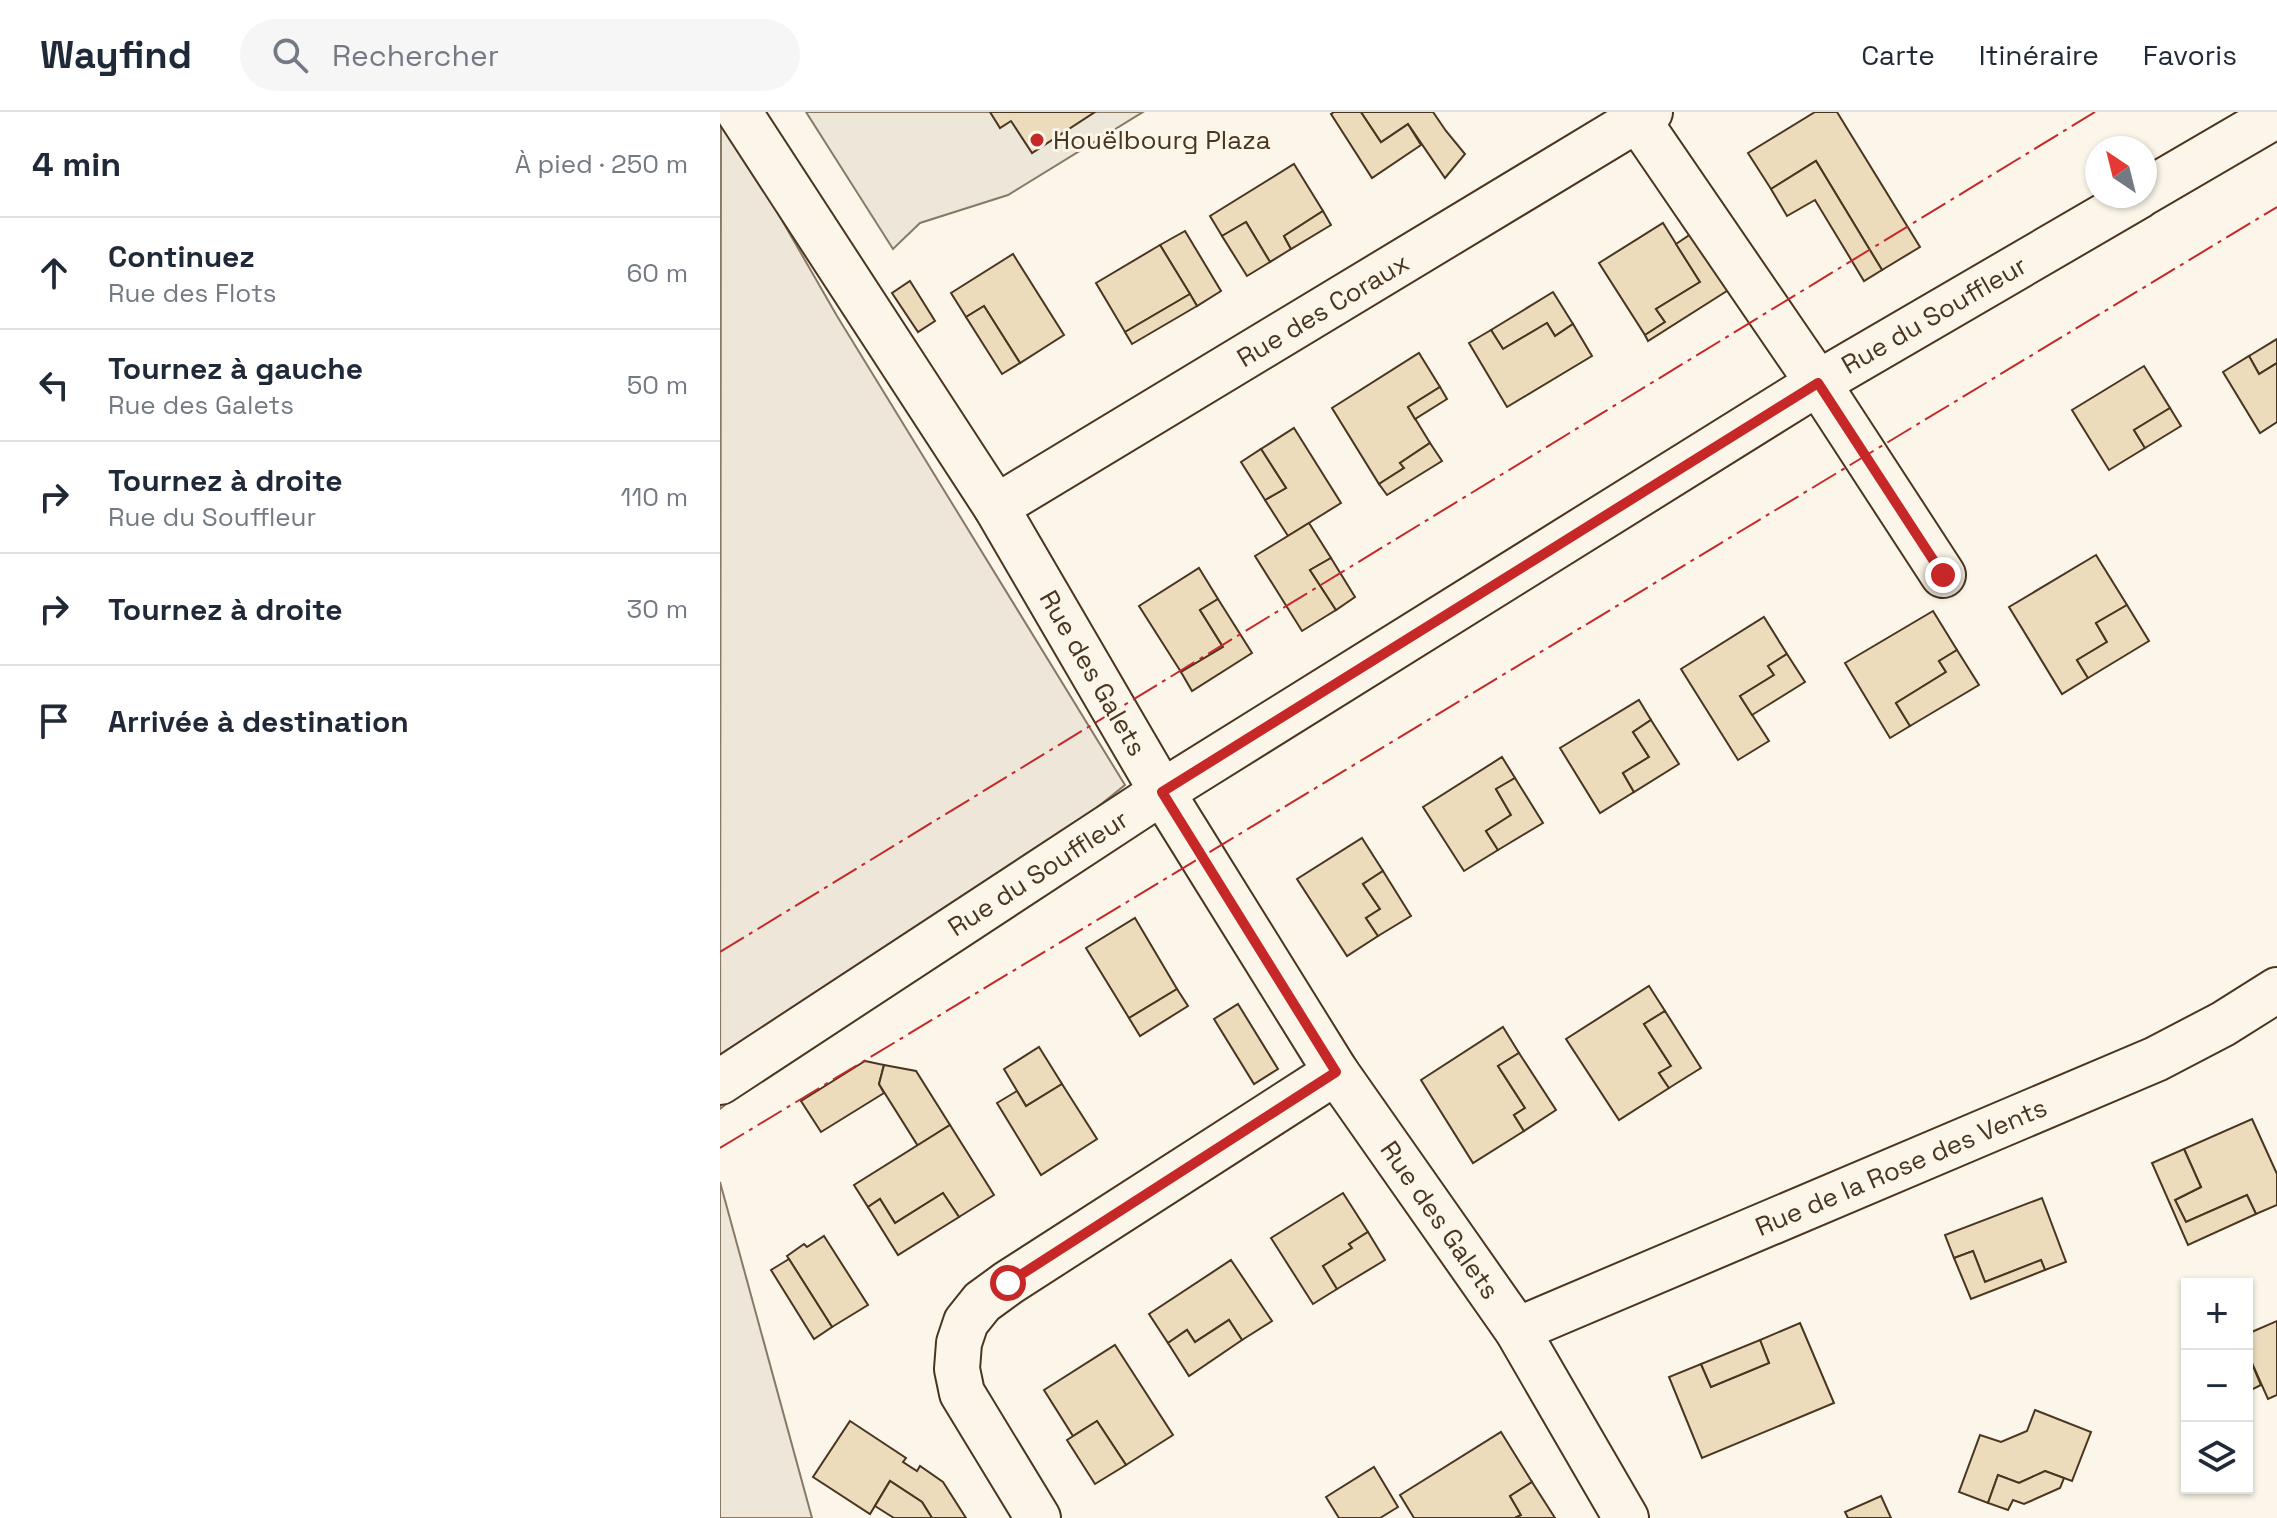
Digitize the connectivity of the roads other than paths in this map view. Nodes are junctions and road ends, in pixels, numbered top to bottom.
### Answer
1 (739, 112) edge
2 (2277, 115) edge
3 (1644, 116) edge
4 (2157, 185) edge
5 (2118, 208) edge
6 (1818, 383) junction
7 (996, 507) junction
8 (1943, 575) dead end
9 (1162, 792) junction
10 (2277, 990) edge
11 (1336, 1072) junction
12 (720, 1082) edge
13 (1517, 1330) junction
14 (1038, 1518) edge
15 (1626, 1518) edge

1 - 7 street, Rue des Galets
2 - 4 street
3 - 6 street
3 - 7 street, Rue des Coraux
5 - 6 street, Rue du Souffleur
6 - 8 street
6 - 9 street, Rue du Souffleur
7 - 9 street, Rue des Galets
9 - 11 street, Rue des Galets
9 - 12 street, Rue du Souffleur
10 - 13 street, Rue de la Rose des Vents
11 - 13 street, Rue des Galets
11 - 14 street
13 - 15 street, Rue des Galets

